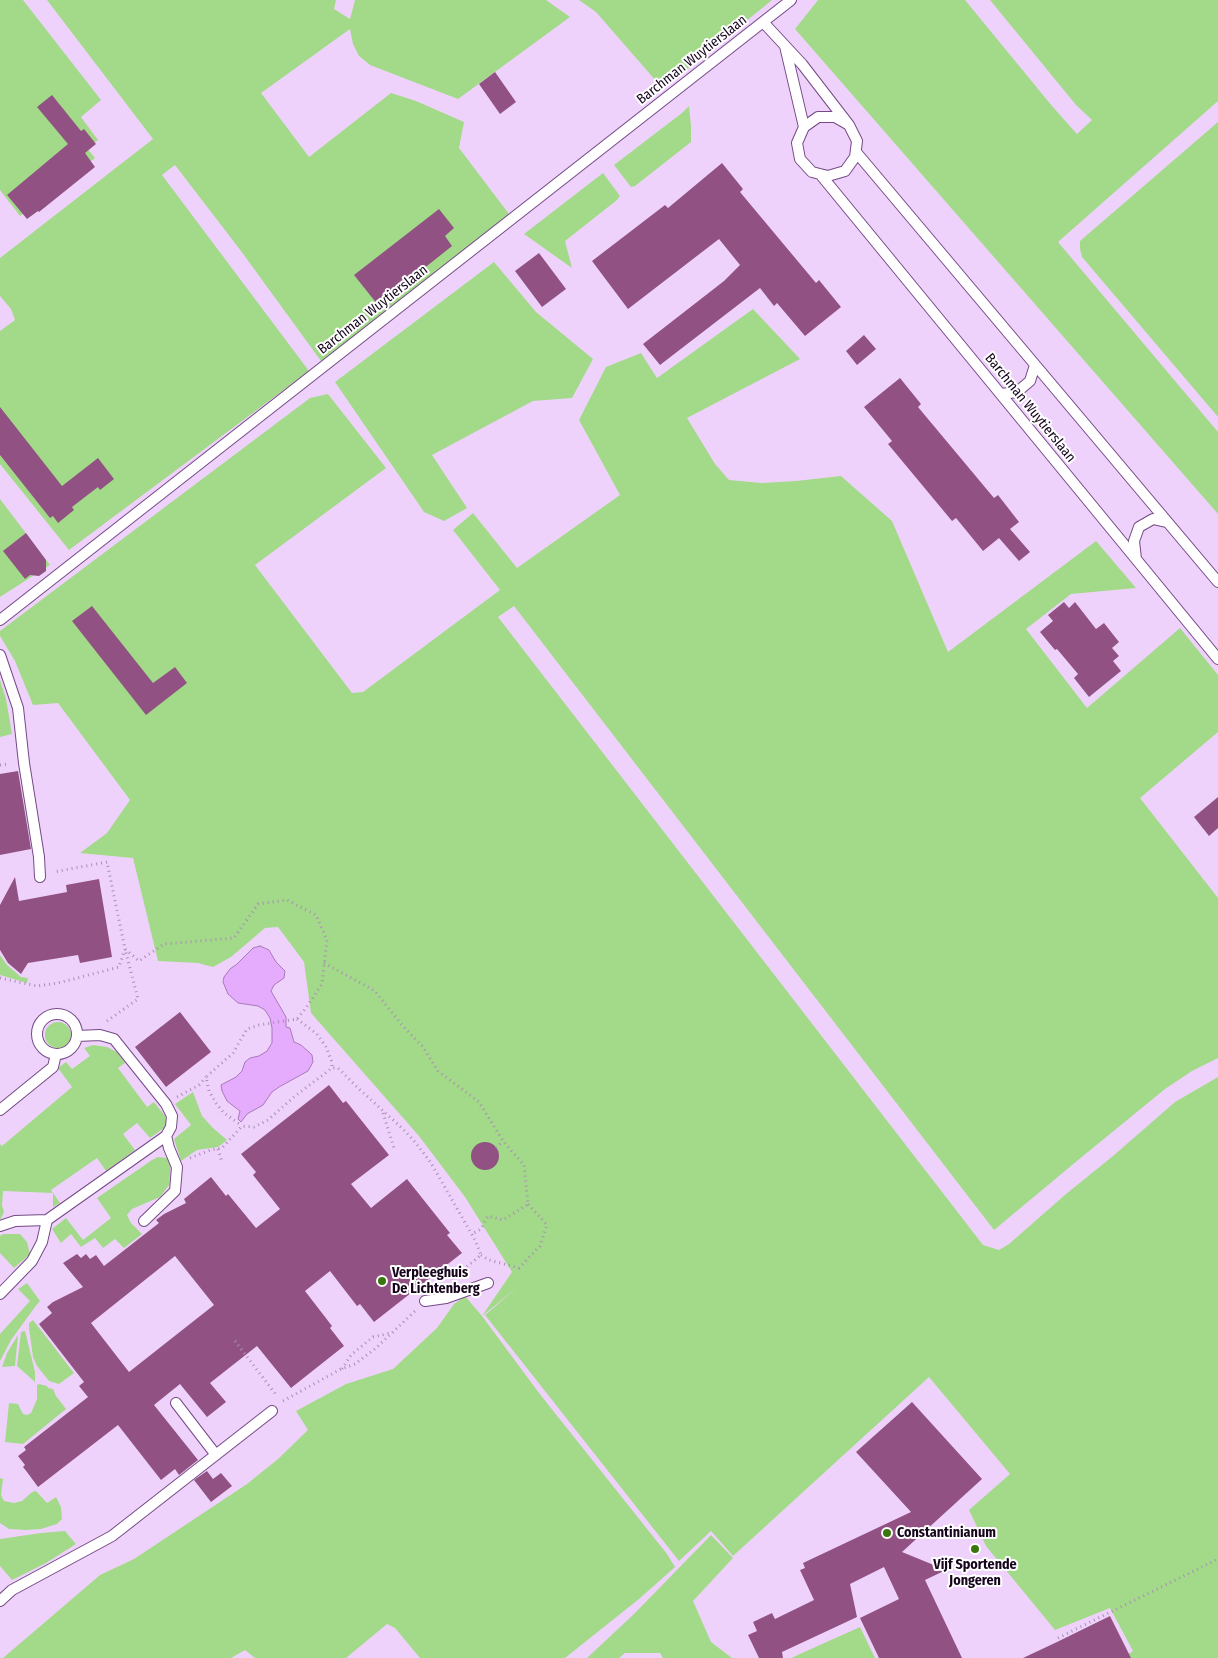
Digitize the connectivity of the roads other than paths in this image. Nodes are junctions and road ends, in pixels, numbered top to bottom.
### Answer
1 (791, 0) edge
2 (763, 22) junction
3 (785, 46) junction
4 (849, 125) junction
5 (804, 127) junction
6 (856, 152) junction
7 (820, 174) junction
8 (1035, 365) junction
9 (1001, 394) junction
10 (1166, 522) junction
11 (1136, 559) junction
12 (1218, 582) edge
13 (0, 620) edge
14 (0, 656) edge
15 (1218, 659) edge
16 (40, 877) road end
17 (77, 1036) junction
18 (56, 1054) junction
19 (0, 1110) edge
20 (166, 1136) junction
21 (47, 1220) junction
22 (144, 1221) dead end
23 (0, 1226) edge
24 (488, 1283) dead end
25 (0, 1294) edge
26 (425, 1301) road end
27 (176, 1403) dead end
28 (272, 1411) road end
29 (216, 1455) junction
30 (0, 1601) edge

1 - 2 lane, Barchman Wuytierslaan
2 - 3 lane, Barchman Wuytierslaan
2 - 13 lane, Barchman Wuytierslaan
3 - 4 lane, Barchman Wuytierslaan
3 - 5 lane, Barchman Wuytierslaan
4 - 5 lane
4 - 6 lane, Barchman Wuytierslaan
5 - 7 lane, Barchman Wuytierslaan
6 - 7 lane
6 - 8 lane, Barchman Wuytierslaan
7 - 9 lane, Barchman Wuytierslaan
8 - 9 lane
8 - 10 lane, Barchman Wuytierslaan
9 - 11 lane, Barchman Wuytierslaan
10 - 11 lane
10 - 12 lane, Barchman Wuytierslaan
11 - 15 lane, Barchman Wuytierslaan
14 - 16 lane
17 - 18 lane
17 - 18 lane
17 - 20 lane
18 - 19 lane
20 - 21 lane
20 - 22 lane
21 - 23 lane
21 - 25 lane
24 - 26 lane
27 - 29 lane
28 - 29 lane
29 - 30 lane

